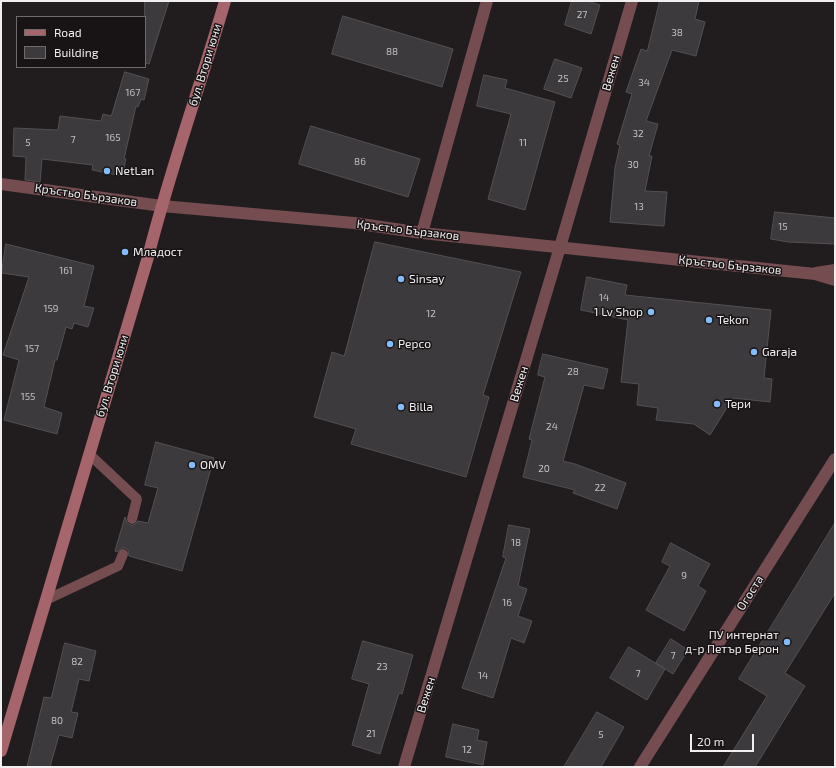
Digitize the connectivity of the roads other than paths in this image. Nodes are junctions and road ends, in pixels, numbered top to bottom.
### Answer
1 (225, 1) edge
2 (487, 1) edge
3 (632, 1) edge
4 (1, 184) edge
5 (162, 206) junction
6 (422, 233) junction
7 (560, 247) junction
8 (835, 270) edge
9 (815, 274) junction
10 (835, 280) edge
11 (89, 454) junction
12 (835, 459) edge
13 (132, 519) dead end
14 (123, 554) dead end
15 (46, 600) junction
16 (1, 751) edge
17 (404, 767) edge
18 (640, 767) edge

1 - 5 street, бул. Втори юни
2 - 6 street
3 - 7 street, Вежен
4 - 5 street, Кръстьо Бързаков
5 - 6 street, Кръстьо Бързаков
5 - 11 street, бул. Втори юни
6 - 7 street, Кръстьо Бързаков
7 - 9 street, Кръстьо Бързаков
7 - 17 street, Вежен
8 - 9 street, Кръстьо Бързаков
9 - 10 street, Кръстьо Бързаков
11 - 13 lane
11 - 15 street, бул. Втори юни
12 - 18 street, Огоста
14 - 15 lane
15 - 16 street, бул. Втори юни

